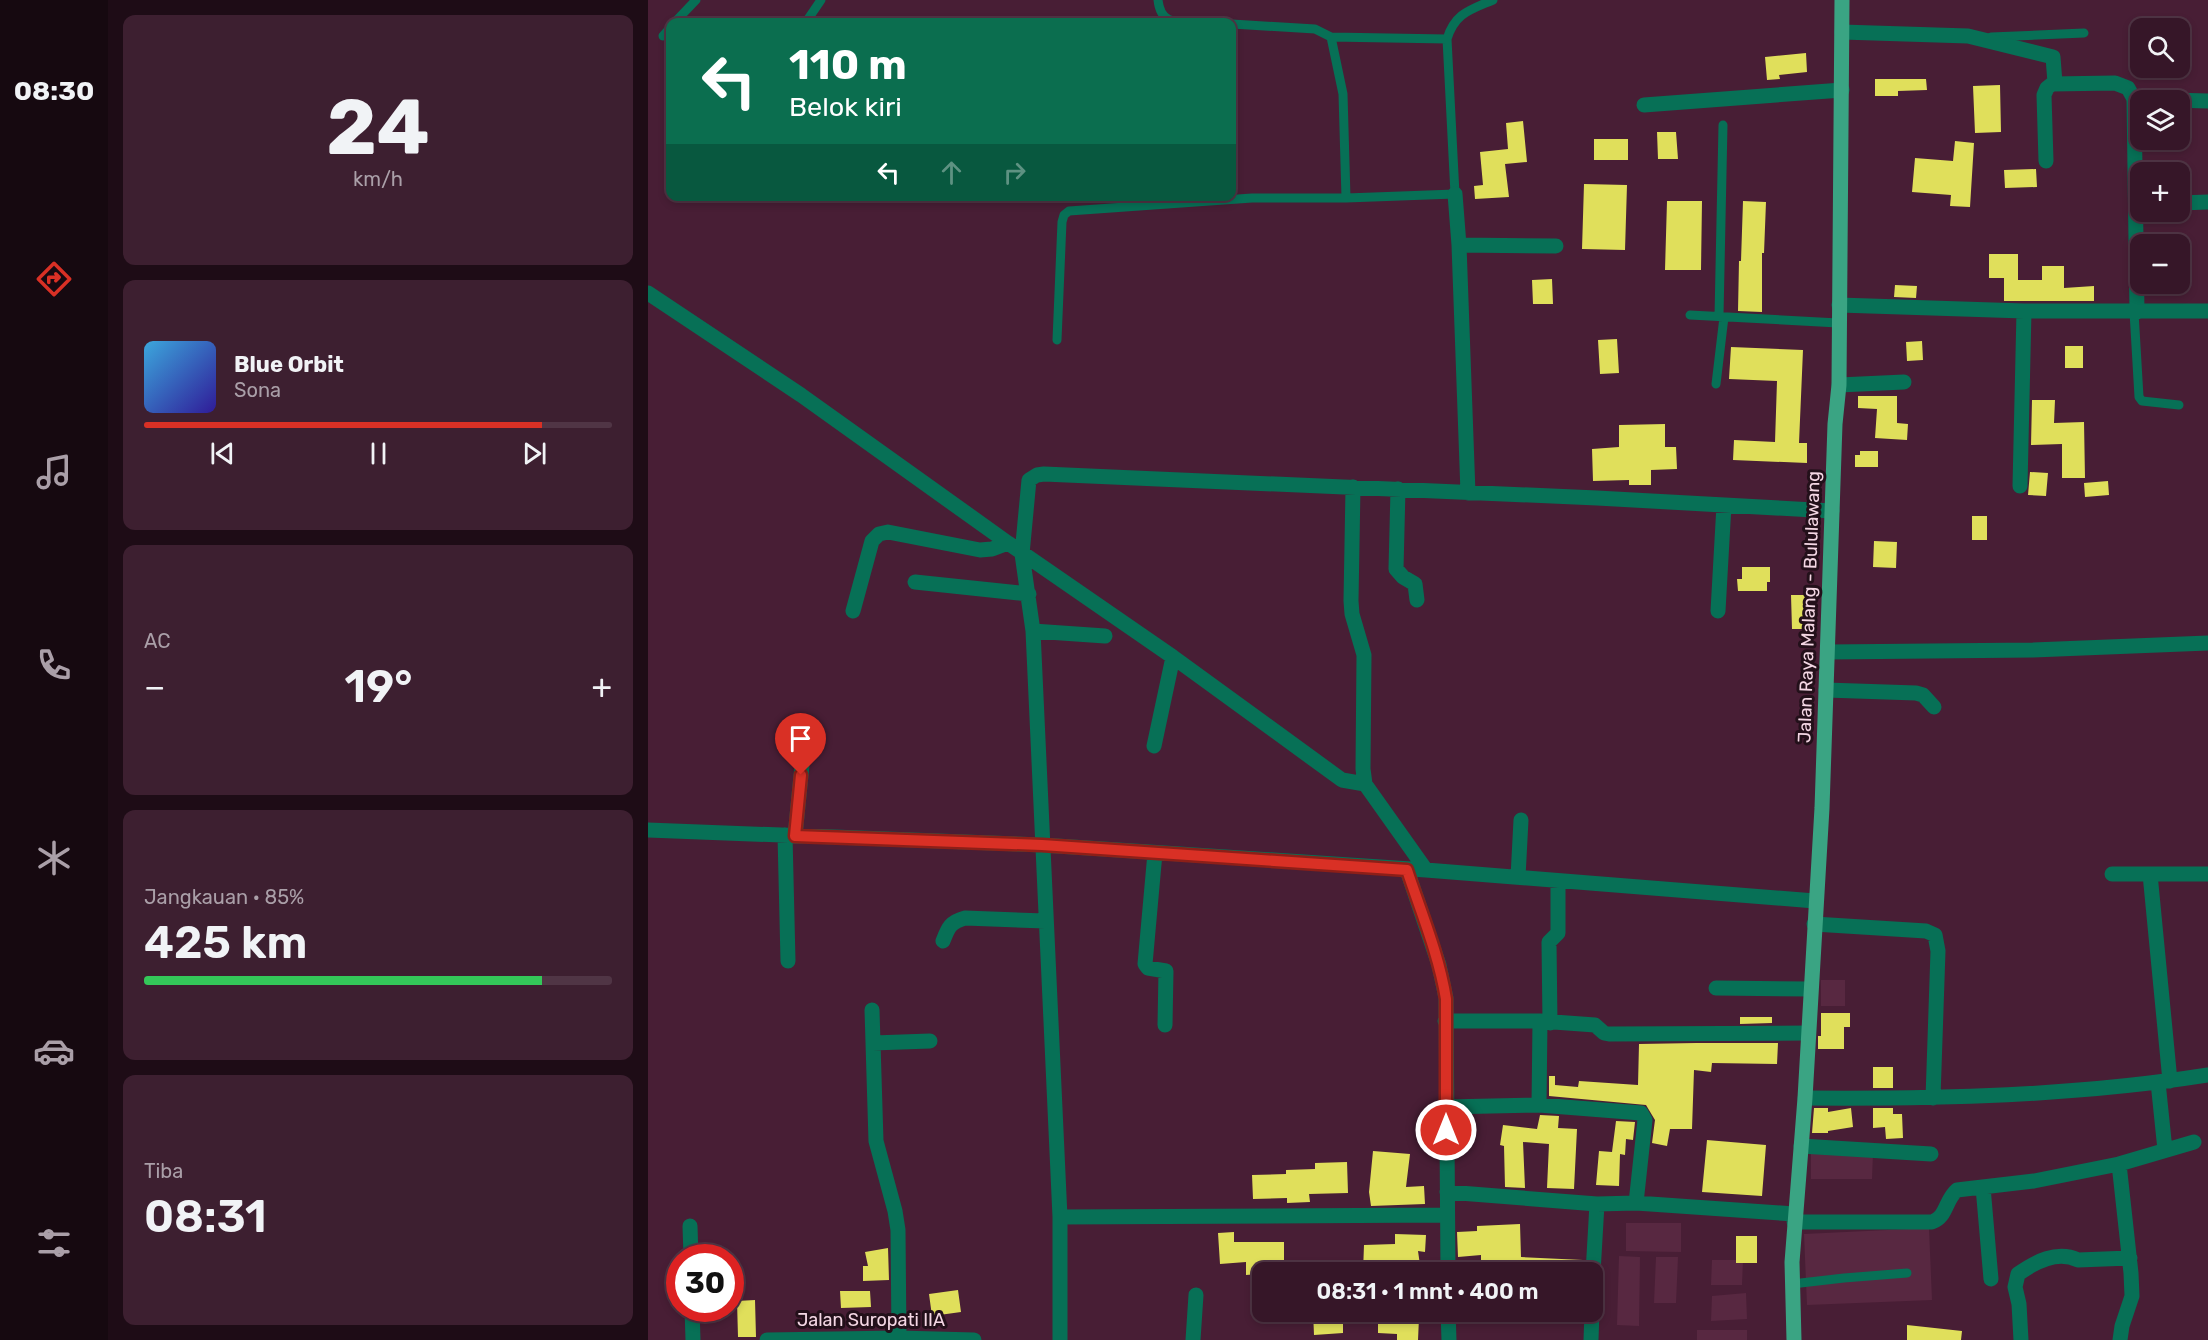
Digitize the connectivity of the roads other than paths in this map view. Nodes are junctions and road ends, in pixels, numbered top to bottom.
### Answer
1 (696, 0) edge
2 (821, 0) edge
3 (1158, 0) edge
4 (1493, 0) edge
5 (1842, 0) edge
6 (679, 18) edge
7 (809, 18) edge
8 (1165, 18) edge
9 (1236, 24) edge
10 (666, 32) edge
11 (1842, 32) junction
12 (2084, 33) dead end
13 (663, 36) dead end
14 (1968, 36) junction
15 (1331, 37) junction
16 (1447, 39) junction
17 (2055, 83) junction
18 (1842, 90) junction
19 (2130, 92) edge
20 (2190, 101) edge
21 (2208, 101) edge
22 (1644, 105) dead end
23 (1723, 125) dead end
24 (2046, 161) dead end
25 (1455, 194) junction
26 (1346, 198) junction
27 (1236, 199) edge
28 (1210, 201) edge
29 (2208, 202) edge
30 (2190, 203) edge
31 (2138, 222) edge
32 (1459, 245) junction
33 (1556, 246) dead end
34 (648, 292) edge
35 (1839, 305) junction
36 (2024, 311) junction
37 (2208, 311) edge
38 (2135, 312) junction
39 (1690, 315) dead end
40 (1721, 316) junction
41 (1838, 323) junction
42 (1057, 340) dead end
43 (1904, 382) dead end
44 (1716, 384) dead end
45 (1839, 385) junction
46 (2179, 405) dead end
47 (2020, 486) dead end
48 (1353, 487) junction
49 (1398, 489) junction
50 (1468, 494) junction
51 (1724, 505) junction
52 (1832, 511) junction
53 (1008, 543) junction
54 (1022, 554) junction
55 (915, 582) dead end
56 (1029, 594) junction
57 (1417, 600) dead end
58 (854, 611) dead end
59 (1718, 611) dead end
60 (1033, 631) junction
61 (1105, 636) dead end
62 (2208, 643) edge
63 (1828, 652) junction
64 (1173, 657) junction
65 (1826, 690) junction
66 (1934, 707) dead end
67 (1154, 746) dead end
68 (803, 754) dead end
69 (1365, 784) junction
70 (1521, 820) dead end
71 (648, 830) edge
72 (790, 835) junction
73 (1042, 845) junction
74 (1155, 853) junction
75 (1407, 870) junction
76 (1426, 870) junction
77 (2112, 873) dead end
78 (2150, 874) junction
79 (2208, 874) edge
80 (1518, 877) junction
81 (1558, 882) junction
82 (1815, 901) junction
83 (1046, 921) junction
84 (1814, 924) junction
85 (943, 941) dead end
86 (788, 961) dead end
87 (1716, 988) dead end
88 (1810, 989) junction
89 (872, 1010) dead end
90 (1445, 1021) junction
91 (1545, 1022) junction
92 (1165, 1024) dead end
93 (1808, 1032) junction
94 (930, 1041) dead end
95 (873, 1043) junction
96 (2208, 1075) edge
97 (2164, 1082) junction
98 (1805, 1098) junction
99 (1933, 1098) junction
100 (1539, 1105) junction
101 (1446, 1107) junction
102 (2194, 1142) dead end
103 (1801, 1146) junction
104 (2165, 1150) junction
105 (1932, 1154) dead end
106 (2119, 1164) junction
107 (1983, 1187) junction
108 (1447, 1192) junction
109 (1636, 1203) junction
110 (1597, 1204) junction
111 (1446, 1215) junction
112 (1060, 1216) junction
113 (1794, 1218) junction
114 (690, 1226) dead end
115 (691, 1244) edge
116 (2130, 1258) junction
117 (1448, 1262) edge
118 (1594, 1262) edge
119 (1906, 1273) dead end
120 (1991, 1279) dead end
121 (1792, 1284) junction
122 (1196, 1295) dead end
123 (692, 1322) edge
124 (1448, 1322) edge
125 (1592, 1322) edge
126 (899, 1338) junction
127 (693, 1340) edge
128 (767, 1340) edge
129 (778, 1340) edge
130 (974, 1340) edge
131 (1060, 1340) edge
132 (1192, 1340) edge
133 (1449, 1340) edge
134 (1591, 1340) edge
135 (1794, 1340) edge
136 (2020, 1340) edge
137 (2120, 1340) edge

1 - 6 lane
2 - 7 lane
3 - 8 lane
4 - 16 lane
5 - 11 main road, Jalan Raya Malang - Bululawang
9 - 15 lane
10 - 13 lane
11 - 14 street
11 - 18 main road, Jalan Raya Malang - Bululawang
12 - 14 lane
14 - 17 street
15 - 16 lane
15 - 26 lane
16 - 25 lane
17 - 19 street
17 - 24 street
18 - 22 street
18 - 35 main road, Jalan Raya Malang - Bululawang
20 - 21 street
23 - 40 lane
25 - 26 lane
25 - 32 street
26 - 27 lane
28 - 42 lane
29 - 30 street
31 - 38 street
32 - 33 street
32 - 50 street
34 - 53 street
35 - 36 street
35 - 41 main road, Jalan Raya Malang - Bululawang
36 - 38 street
36 - 47 street
37 - 38 street
38 - 46 lane
39 - 40 lane
40 - 41 lane
40 - 44 lane
41 - 45 main road, Jalan Raya Malang - Bululawang
43 - 45 street
45 - 52 main road, Jalan Raya Malang - Bululawang
48 - 49 street
48 - 54 street
48 - 69 street
49 - 50 street
49 - 57 street
50 - 51 street
51 - 52 street
51 - 59 street
52 - 63 main road, Jalan Raya Malang - Bululawang
53 - 54 street
53 - 58 street
54 - 56 street
54 - 64 street
55 - 56 street
56 - 60 street
60 - 61 street
60 - 73 street
62 - 63 street
63 - 65 main road, Jalan Raya Malang - Bululawang
64 - 67 street
64 - 69 street
65 - 66 street
65 - 82 main road, Jalan Raya Malang - Bululawang
68 - 72 street
69 - 76 street
70 - 80 street
71 - 72 street
72 - 73 street
72 - 86 street
73 - 74 street
73 - 83 street
74 - 75 street
74 - 92 street
75 - 76 street
75 - 90 street
76 - 80 street
77 - 78 street
78 - 79 street
78 - 97 street
80 - 81 street
81 - 82 street
81 - 91 street
82 - 84 main road, Jalan Raya Malang - Bululawang
83 - 85 street
83 - 112 street
84 - 88 main road, Jalan Raya Malang - Bululawang
84 - 99 street
87 - 88 street
88 - 93 main road, Jalan Raya Malang - Bululawang
89 - 95 street
90 - 91 street
90 - 101 street
91 - 93 street
91 - 100 street
93 - 98 main road, Jalan Raya Malang - Bululawang
94 - 95 street
95 - 126 street
96 - 97 street
97 - 99 street
97 - 104 street
98 - 99 street
98 - 103 main road, Jalan Raya Malang - Bululawang
100 - 101 street
100 - 109 street
101 - 108 street
102 - 104 street
103 - 105 street
103 - 113 main road, Jalan Raya Malang - Bululawang
104 - 106 street
106 - 107 street
106 - 116 street
107 - 113 street
107 - 120 street
108 - 110 street
108 - 111 street
109 - 110 street
109 - 113 street
110 - 118 street
111 - 112 street
111 - 117 street
112 - 131 street
113 - 121 main road, Jalan Raya Malang - Bululawang
114 - 115 street
116 - 136 street
116 - 137 street
119 - 121 lane
121 - 135 main road, Jalan Raya Malang - Bululawang
122 - 132 street
123 - 127 street
124 - 133 street
125 - 134 street
126 - 129 street, Jalan Suropati IIA
126 - 130 street, Jalan Suropati IIA
128 - 129 street, Jalan Suropati IIA

